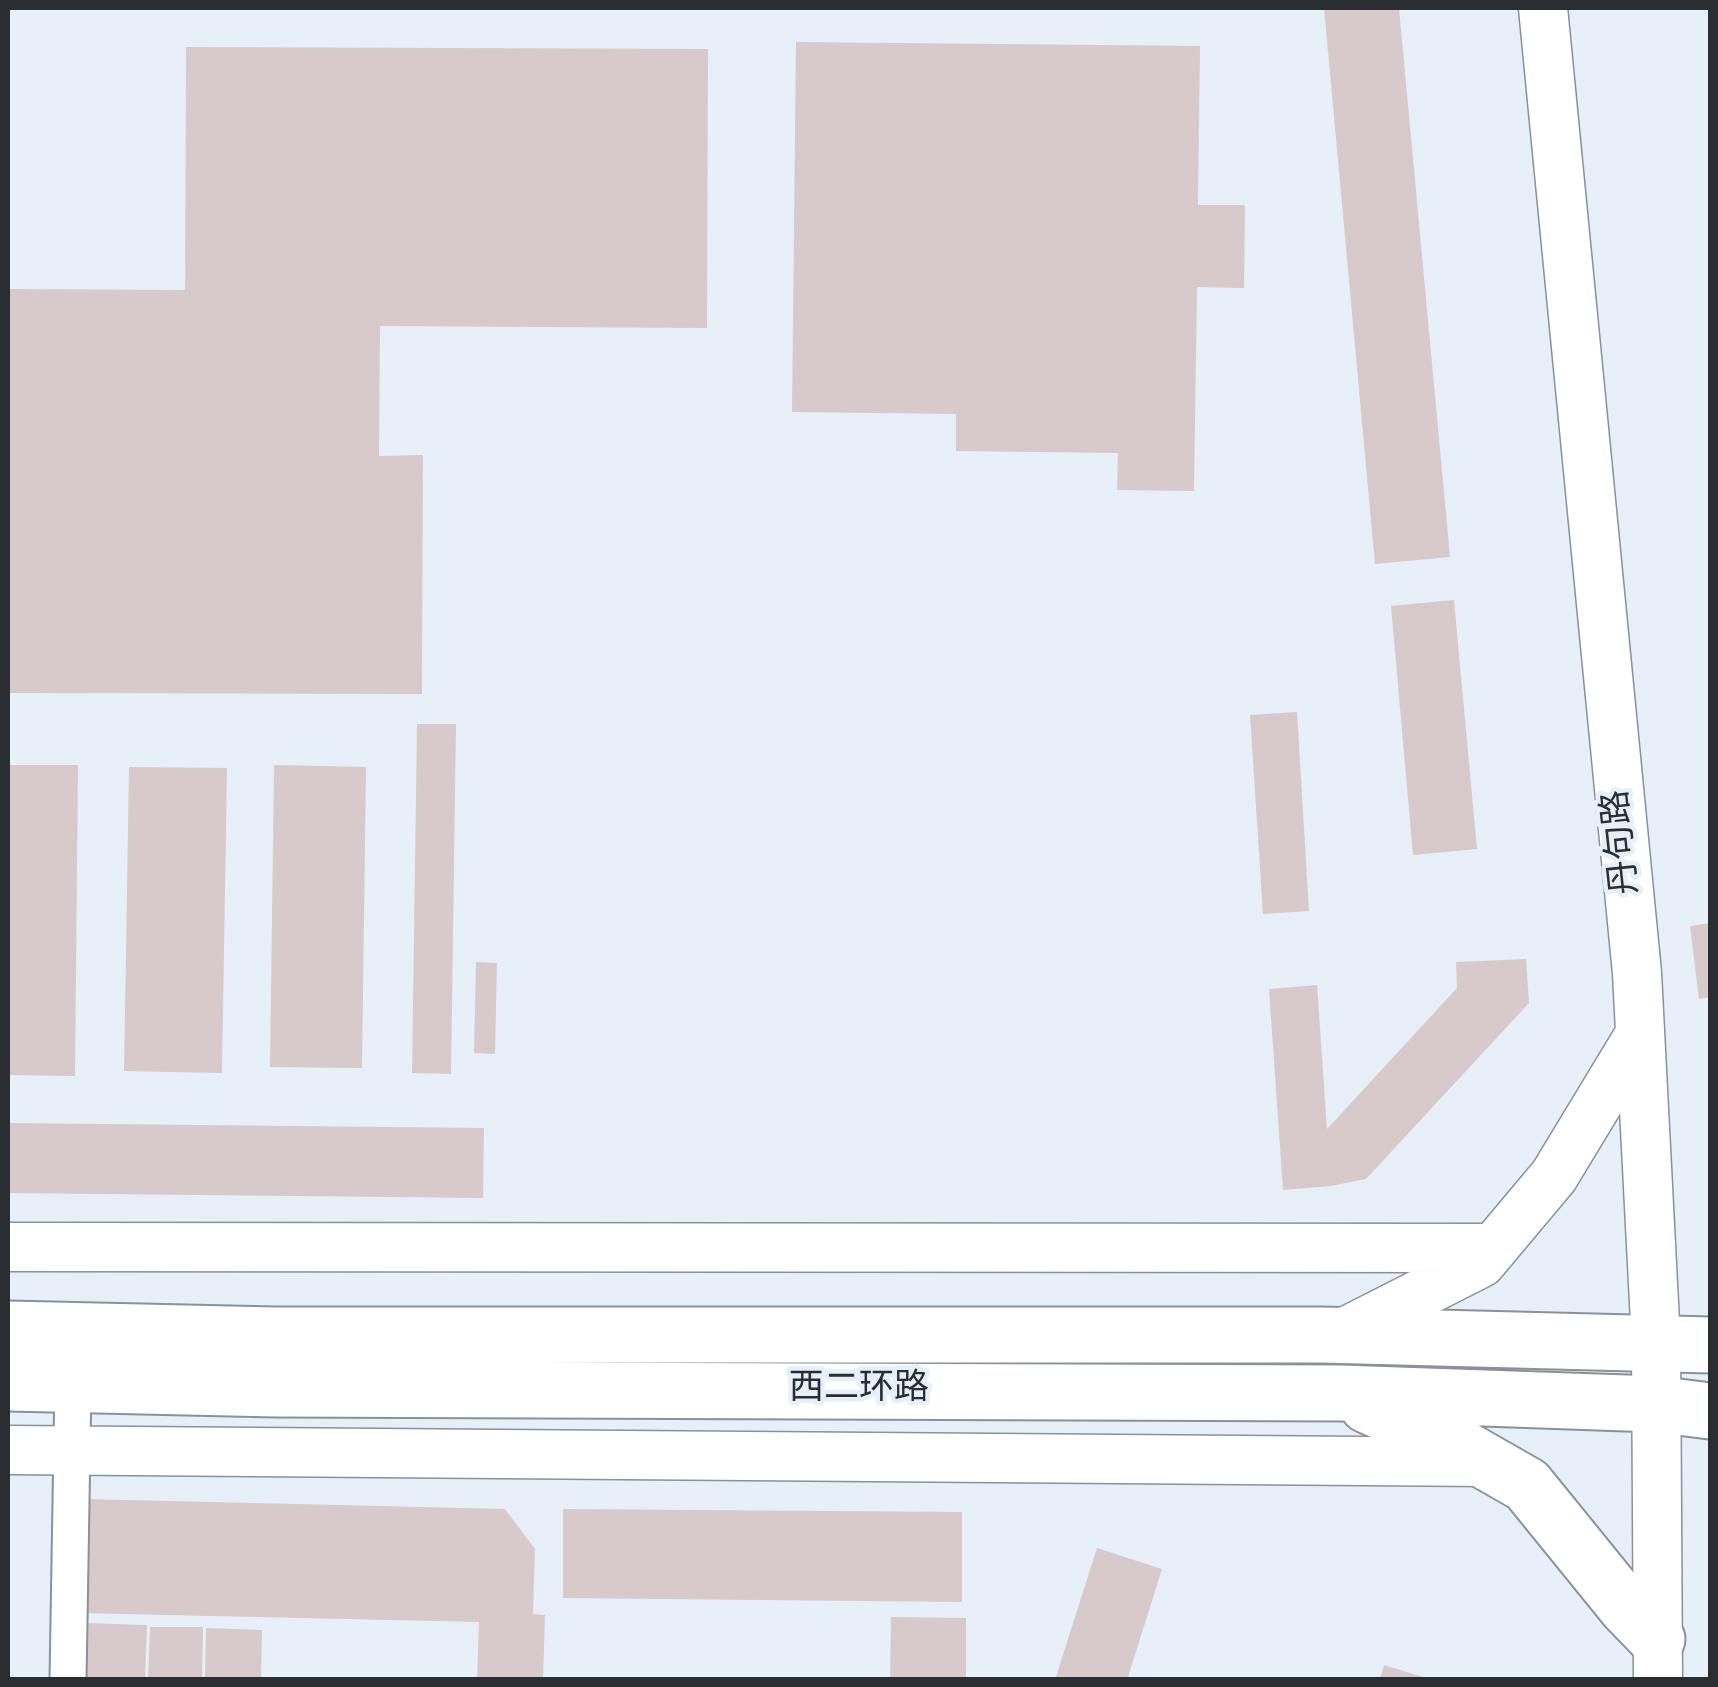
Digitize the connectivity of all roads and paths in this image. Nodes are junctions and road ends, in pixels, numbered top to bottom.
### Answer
1 (1543, 8) edge
2 (1640, 1034) junction
3 (8, 1247) edge
4 (1494, 1248) junction
5 (8, 1329) edge
6 (1339, 1335) junction
7 (1656, 1342) junction
8 (1710, 1345) edge
9 (8, 1383) edge
10 (73, 1383) junction
11 (1341, 1393) junction
12 (1654, 1404) junction
13 (1710, 1411) edge
14 (8, 1450) edge
15 (72, 1450) junction
16 (1487, 1462) junction
17 (1657, 1659) edge
18 (68, 1680) edge

1 - 2 street, 丹句路
2 - 4 street
2 - 7 street, 丹句路
3 - 4 street
4 - 6 street
5 - 6 main road, 西二环路
6 - 7 main road, 西二环路
7 - 8 main road, 西二环路
7 - 12 street, 丹句路
9 - 10 main road, 西二环路
10 - 11 main road, 西二环路
10 - 15 street
11 - 12 main road, 西二环路
11 - 16 main road
12 - 13 main road, 西二环路
12 - 17 street, 丹句路
14 - 15 street
15 - 16 street
15 - 18 street
16 - 17 main road

